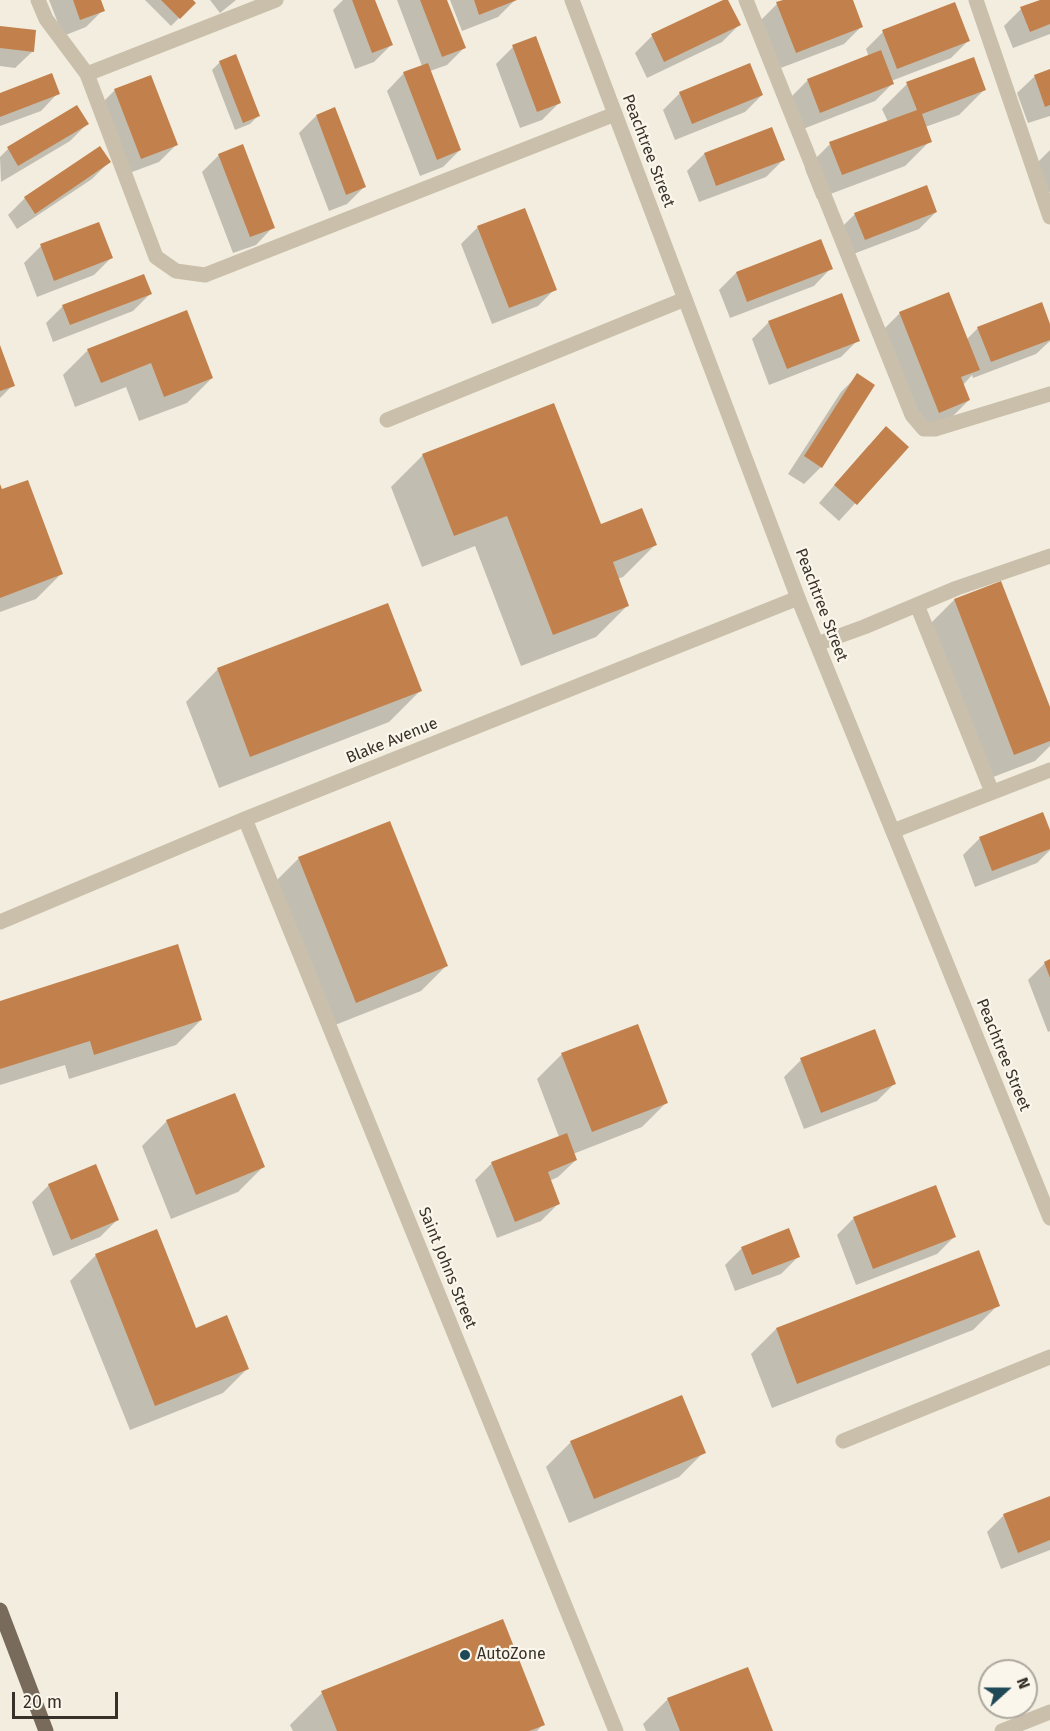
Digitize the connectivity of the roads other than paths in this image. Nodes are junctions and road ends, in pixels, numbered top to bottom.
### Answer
1 (38, 0) edge
2 (276, 0) edge
3 (572, 0) edge
4 (746, 0) edge
5 (976, 0) edge
6 (87, 74) junction
7 (615, 114) junction
8 (1050, 217) edge
9 (685, 299) junction
10 (1050, 394) edge
11 (387, 420) dead end
12 (1050, 556) edge
13 (798, 598) junction
14 (917, 605) junction
15 (817, 644) junction
16 (1050, 770) edge
17 (993, 792) junction
18 (245, 819) junction
19 (893, 831) junction
20 (0, 922) edge
21 (1050, 1218) edge
22 (1050, 1357) edge
23 (843, 1441) dead end
24 (0, 1610) edge
25 (1050, 1712) edge
26 (46, 1731) edge
27 (616, 1731) edge
28 (1002, 1731) edge

1 - 6 street
2 - 6 street
3 - 7 street, Peachtree Street
4 - 10 street
5 - 8 street
6 - 7 street
7 - 9 street, Peachtree Street
9 - 11 street
9 - 13 street, Peachtree Street
12 - 14 street
13 - 15 street, Peachtree Street
13 - 18 street, Blake Avenue
14 - 15 street
14 - 17 street
15 - 19 street, Peachtree Street
16 - 17 street
17 - 19 street
18 - 20 street, Blake Avenue
18 - 27 street, Saint Johns Street
19 - 21 street, Peachtree Street
22 - 23 street
24 - 26 main road
25 - 28 street

